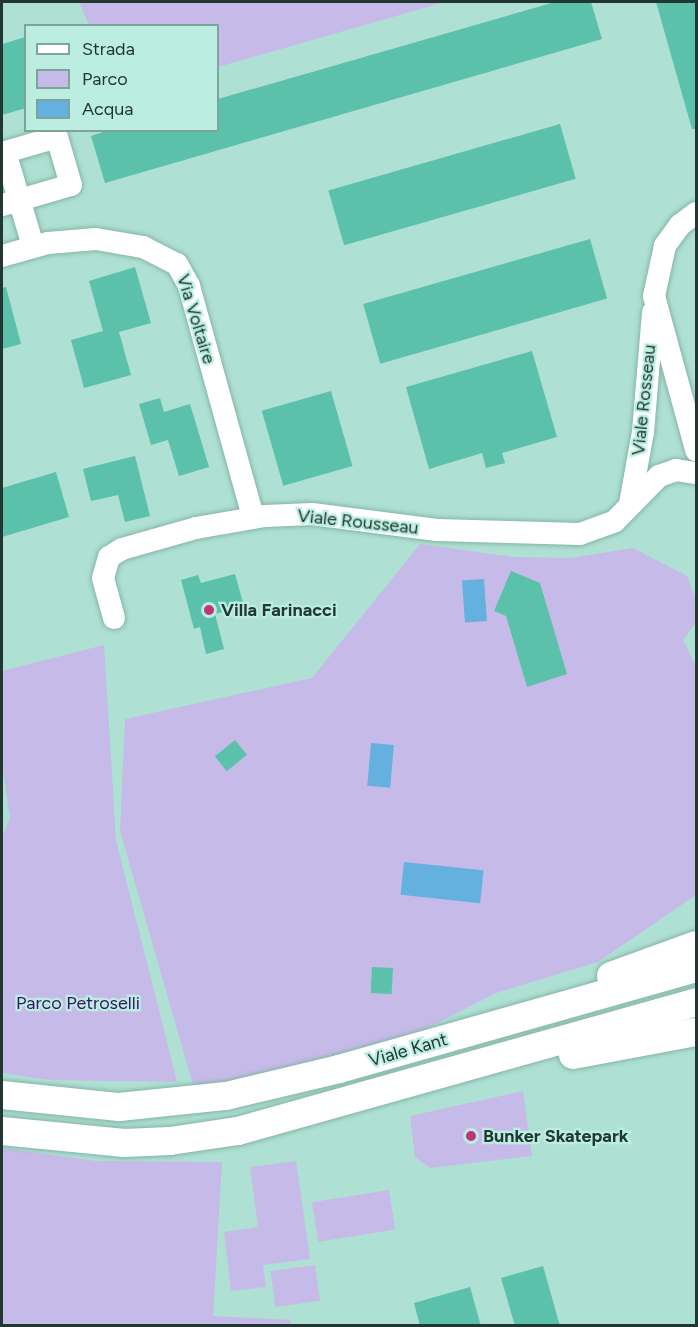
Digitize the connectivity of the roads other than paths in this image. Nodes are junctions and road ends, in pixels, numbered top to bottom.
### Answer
1 (3, 152) edge
2 (10, 203) edge
3 (696, 213) edge
4 (33, 246) junction
5 (2, 256) edge
6 (654, 296) junction
7 (696, 450) edge
8 (696, 473) edge
9 (630, 504) junction
10 (253, 517) junction
11 (114, 618) dead end
12 (696, 945) edge
13 (696, 968) edge
14 (696, 1002) edge
15 (542, 1012) junction
16 (696, 1032) edge
17 (476, 1066) junction
18 (2, 1095) edge
19 (37, 1100) junction
20 (114, 1107) junction
21 (2, 1131) edge
22 (170, 1141) junction

1 - 2 street
1 - 2 street
2 - 4 street
3 - 6 street, Viale Rosseau
4 - 5 street, Via Voltaire
4 - 10 street, Via Voltaire
6 - 7 street
6 - 9 street, Viale Rosseau
8 - 9 street, Viale Rousseau
9 - 10 street, Viale Rousseau
10 - 11 street, Viale Rousseau
12 - 15 main road
13 - 15 main road, Viale Kant
14 - 17 main road, Viale Kant
15 - 20 main road, Viale Kant
16 - 17 main road
17 - 22 main road, Viale Kant
18 - 19 main road, Viale Kant
19 - 20 main road, Viale Kant
19 - 21 street, Viale Kant
20 - 22 street, Viale Kant
21 - 22 main road, Viale Kant

